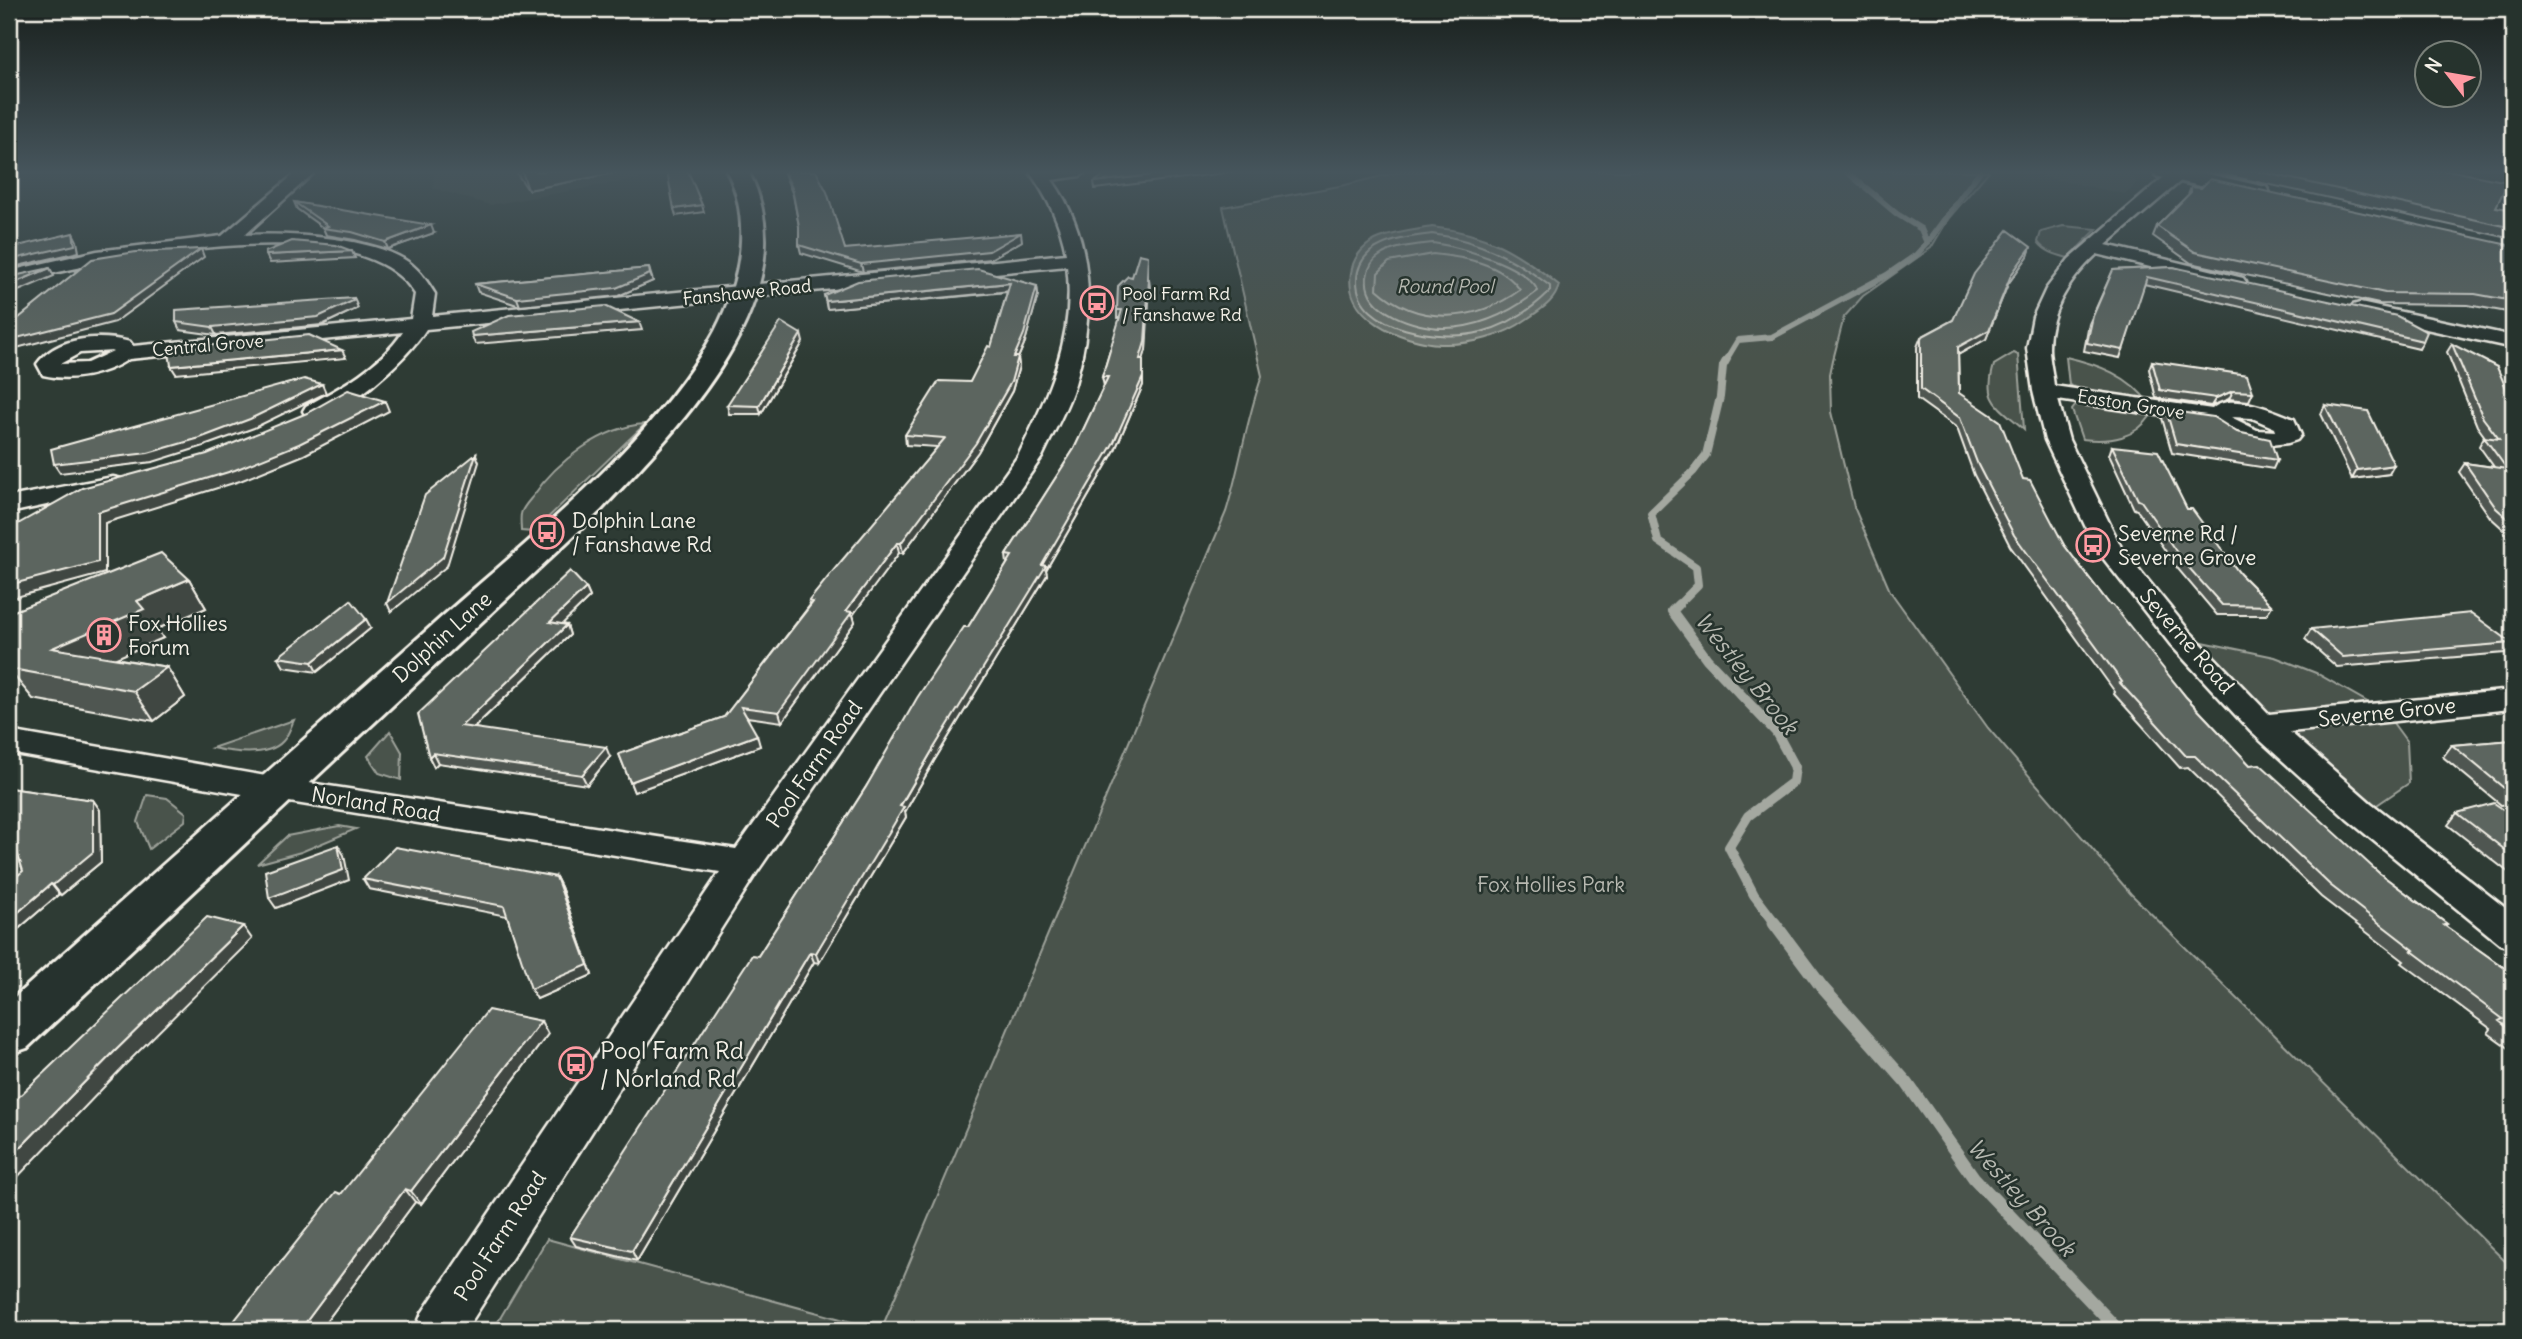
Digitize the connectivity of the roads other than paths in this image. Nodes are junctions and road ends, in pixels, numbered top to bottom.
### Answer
1 (236, 233) edge
2 (753, 233) edge
3 (1070, 233) edge
4 (2108, 233) edge
5 (227, 241) junction
6 (2093, 247) junction
7 (1077, 259) junction
8 (9, 277) edge
9 (2250, 285) edge
10 (746, 292) junction
11 (2344, 305) edge
12 (418, 325) junction
13 (2513, 342) edge
14 (124, 353) dead end
15 (2044, 391) junction
16 (2217, 417) edge
17 (298, 418) edge
18 (135, 477) edge
19 (9, 505) edge
20 (2511, 699) dead end
21 (2262, 725) junction
22 (9, 742) edge
23 (277, 789) junction
24 (745, 863) junction
25 (2513, 934) edge
26 (9, 1033) edge
27 (439, 1330) edge

1 - 5 street
2 - 10 street, Dolphin Lane
3 - 7 street, Pool Farm Road
4 - 6 street, Severne Road
5 - 8 street
5 - 12 street
6 - 9 street
6 - 15 street, Severne Road
7 - 10 street, Fanshawe Road
7 - 24 street, Pool Farm Road
10 - 12 street, Fanshawe Road
10 - 23 street, Dolphin Lane
11 - 13 street
12 - 14 street, Central Grove
12 - 17 street
15 - 16 street, Easton Grove
15 - 21 street, Severne Road
18 - 19 street
20 - 21 street, Severne Grove
21 - 25 street, Severne Road
22 - 23 street, Norland Road
23 - 24 street, Norland Road
23 - 26 street, Dolphin Lane
24 - 27 street, Pool Farm Road

